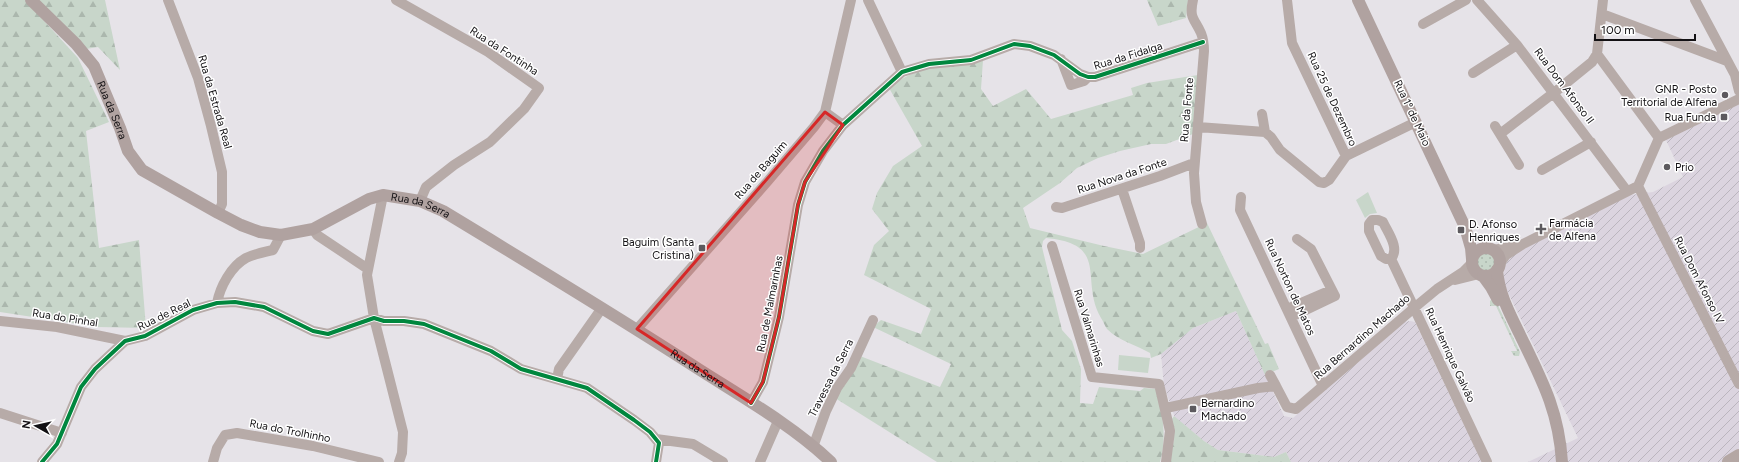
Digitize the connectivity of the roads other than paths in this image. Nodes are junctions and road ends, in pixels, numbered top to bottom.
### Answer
1 (31, 0) edge
2 (168, 0) edge
3 (396, 0) edge
4 (851, 0) edge
5 (868, 0) edge
6 (1193, 0) edge
7 (1287, 0) edge
8 (1358, 0) edge
9 (1466, 0) edge
10 (1477, 0) edge
11 (1603, 0) edge
12 (1694, 0) edge
13 (1602, 14) junction
14 (1423, 24) dead end
15 (1203, 42) junction
16 (1517, 45) junction
17 (1597, 54) junction
18 (1061, 58) junction
19 (1727, 61) junction
20 (902, 72) junction
21 (1473, 73) dead end
22 (1737, 75) edge
23 (1088, 77) junction
24 (1739, 91) edge
25 (1554, 93) junction
26 (1739, 98) edge
27 (825, 112) junction
28 (1262, 114) dead end
29 (1416, 122) junction
30 (843, 125) junction
31 (1198, 127) junction
32 (1265, 132) junction
33 (1659, 138) junction
34 (1591, 142) junction
35 (1346, 156) junction
36 (1194, 164) junction
37 (1519, 165) dead end
38 (1542, 170) dead end
39 (1638, 186) junction
40 (1122, 189) junction
41 (1627, 191) junction
42 (383, 195) junction
43 (1241, 197) dead end
44 (420, 201) junction
45 (1056, 207) dead end
46 (218, 213) junction
47 (1202, 224) dead end
48 (1465, 227) junction
49 (313, 229) junction
50 (281, 235) junction
51 (1297, 239) dead end
52 (1523, 244) junction
53 (1052, 246) dead end
54 (1140, 248) dead end
55 (1491, 249) junction
56 (1391, 259) dead end
57 (1472, 262) junction
58 (1498, 267) junction
59 (368, 269) junction
60 (1481, 275) junction
61 (1449, 281) junction
62 (217, 303) junction
63 (602, 308) junction
64 (1414, 308) junction
65 (1289, 313) junction
66 (374, 318) junction
67 (873, 320) dead end
68 (0, 321) edge
69 (637, 329) junction
70 (125, 341) junction
71 (1270, 375) dead end
72 (557, 379) junction
73 (1739, 384) edge
74 (1276, 386) junction
75 (1323, 386) junction
76 (751, 402) junction
77 (1166, 408) junction
78 (0, 413) edge
79 (778, 421) junction
80 (62, 433) junction
81 (656, 439) junction
82 (813, 447) junction
83 (1739, 456) edge
84 (42, 462) edge
85 (213, 462) edge
86 (380, 462) edge
87 (399, 462) edge
88 (656, 462) edge
89 (723, 462) edge
90 (760, 462) edge
91 (831, 462) edge
92 (1166, 462) edge
93 (1487, 462) edge
94 (1557, 462) edge
95 (1562, 462) edge
96 (1729, 462) edge

1 - 46 main road, Rua da Serra
2 - 46 street, Rua da Estrada Real
3 - 44 street, Rua da Fontinha
4 - 27 street, Rua de Baguim
5 - 20 street
6 - 15 street, Rua da Fonte
7 - 35 street, Rua 25 de Dezembro
8 - 29 main road, Rua 1º de Maio
9 - 14 street
10 - 16 street, Rua Dom Afonso II
11 - 13 street
12 - 19 street
13 - 17 street
13 - 19 street
15 - 23 street, Rua da Fidalga
15 - 31 street, Rua da Fonte
16 - 21 street
16 - 25 street, Rua Dom Afonso II
17 - 25 street
17 - 33 street
18 - 20 street, Rua da Fidalga
18 - 23 street, Rua da Fidalga
18 - 23 street, Rua da Fidalga
19 - 22 street
20 - 30 street, Rua de Malmarinhas
22 - 24 street
25 - 34 street, Rua Dom Afonso II
25 - 37 street
26 - 33 street
27 - 30 street
27 - 69 street, Rua de Baguim
28 - 32 street
29 - 35 street, Rua 25 de Dezembro
29 - 48 main road, Rua 1º de Maio
30 - 76 street, Rua de Malmarinhas
31 - 32 street
31 - 36 street, Rua da Fonte
32 - 35 street
33 - 39 street
34 - 38 street
34 - 41 street, Rua Dom Afonso II
36 - 40 street, Rua Nova da Fonte
36 - 47 street, Rua da Fonte
39 - 41 street
39 - 73 street, Rua Dom Afonso IV
40 - 45 street, Rua Nova da Fonte
40 - 54 street
41 - 52 street
42 - 44 main road, Rua da Serra
42 - 49 main road, Rua da Serra
42 - 59 street
43 - 65 street, Rua Norton de Matos
44 - 63 main road, Rua da Serra
46 - 50 main road, Rua da Serra
48 - 55 main road, Rua 1º de Maio
48 - 57 main road, Rua 1º de Maio
49 - 50 main road, Rua da Serra
49 - 59 street
50 - 62 street
51 - 65 street
52 - 55 street
52 - 58 street
53 - 77 street, Rua Valmarinhas
55 - 57 main road
55 - 58 main road
56 - 64 street, Rua Henrique Galvão
57 - 60 main road
57 - 61 street, Rua Bernardino Machado
58 - 60 main road
58 - 95 main road
59 - 66 street
60 - 61 street, Rua Bernardino Machado
60 - 94 main road
61 - 64 street, Rua Bernardino Machado
62 - 66 street, Rua de Real
62 - 70 street, Rua de Real
63 - 69 main road, Rua da Serra
63 - 72 street
64 - 75 street, Rua Bernardino Machado
64 - 93 street, Rua Henrique Galvão
65 - 75 street, Rua Norton de Matos
66 - 72 street
66 - 87 street
67 - 82 street, Travessa da Serra
68 - 70 street, Rua do Pinhal
69 - 76 main road, Rua da Serra
70 - 80 street, Rua de Real
71 - 74 street
72 - 81 street
74 - 75 street, Rua Bernardino Machado
74 - 77 street
76 - 79 main road, Rua da Serra
77 - 92 street
78 - 80 street
79 - 82 main road, Rua da Serra
79 - 90 street
80 - 84 street, Rua de Real
81 - 88 street
81 - 89 street
82 - 91 main road, Rua da Serra
83 - 96 highway
85 - 86 street, Rua do Trolhinho

